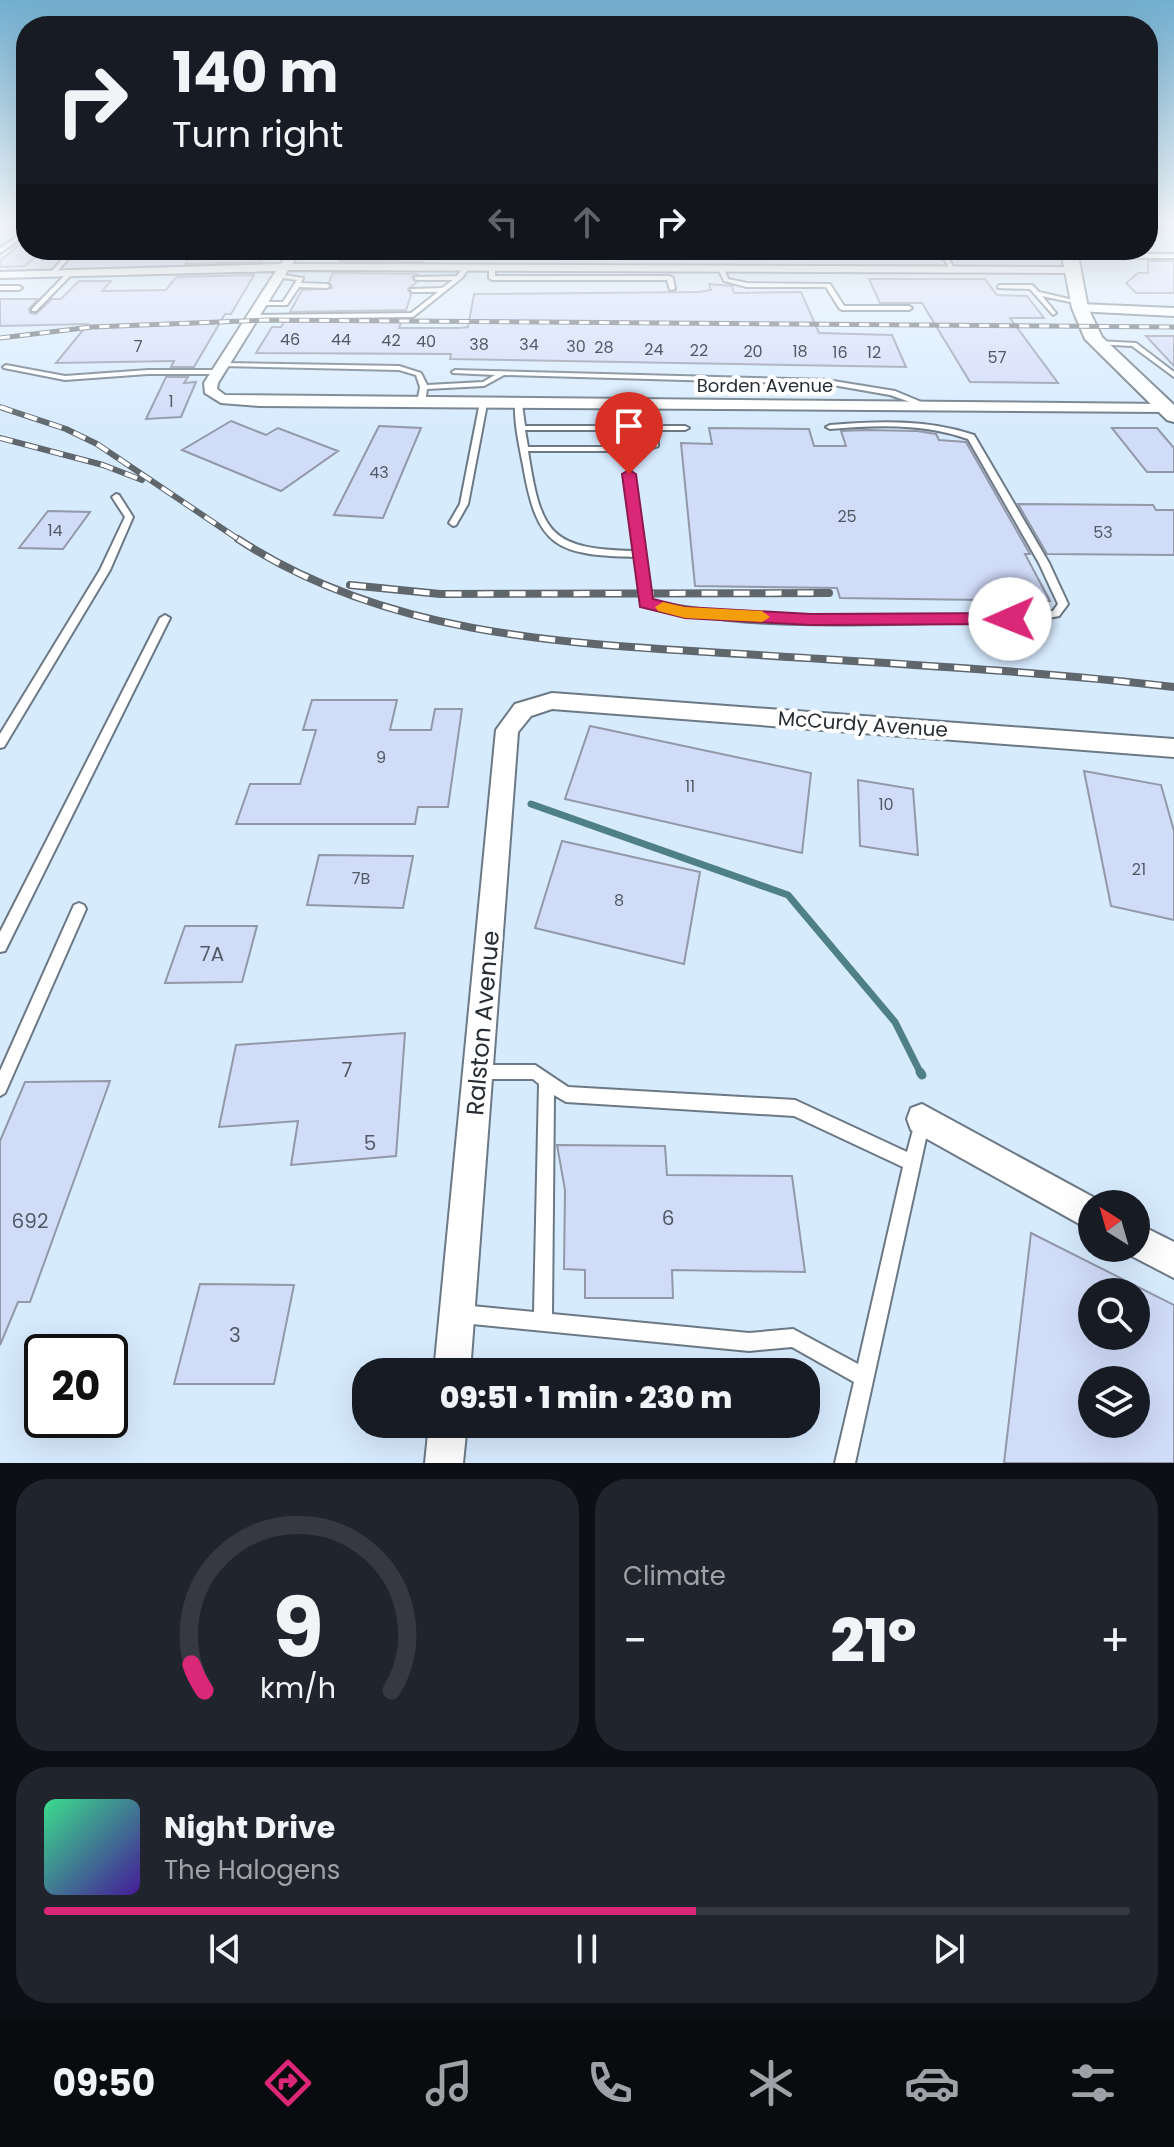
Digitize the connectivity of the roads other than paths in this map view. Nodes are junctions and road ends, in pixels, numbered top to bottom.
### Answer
1 (51, 292) edge
2 (268, 292) edge
3 (292, 292) edge
4 (440, 292) edge
5 (832, 292) edge
6 (1077, 292) edge
7 (1037, 293) joint
8 (425, 305) junction
9 (1080, 305) junction
10 (407, 306) dead end
11 (909, 308) dead end
12 (34, 310) dead end
13 (258, 310) junction
14 (1174, 312) edge
15 (1053, 313) dead end
16 (1097, 343) junction
17 (6, 367) dead end
18 (221, 368) junction
19 (455, 372) dead end
20 (503, 373) junction
21 (1174, 375) edge
22 (424, 387) junction
23 (421, 403) junction
24 (483, 404) junction
25 (518, 404) junction
26 (931, 408) junction
27 (1169, 412) edge
28 (830, 427) dead end
29 (522, 428) junction
30 (654, 428) junction
31 (685, 428) dead end
32 (526, 449) junction
33 (629, 474) dead end
34 (116, 497) dead end
35 (453, 523) dead end
36 (641, 554) junction
37 (165, 618) dead end
38 (552, 701) joint
39 (0, 744) edge
40 (1174, 748) edge
41 (79, 909) dead end
42 (0, 946) edge
43 (479, 1072) junction
44 (547, 1080) junction
45 (0, 1088) edge
46 (922, 1119) joint
47 (912, 1163) junction
48 (1078, 1207) edge
49 (1150, 1248) edge
50 (1174, 1261) edge
51 (458, 1314) junction
52 (543, 1322) junction
53 (453, 1358) edge
54 (864, 1377) junction
55 (447, 1438) edge
56 (444, 1463) edge
57 (845, 1463) edge

1 - 12 lane
2 - 13 street
3 - 13 lane
4 - 8 lane
5 - 11 lane
6 - 9 main road
7 - 9 lane
7 - 15 lane
8 - 10 lane
8 - 13 lane
9 - 14 street
9 - 16 main road
13 - 18 street
16 - 21 lane
16 - 27 main road
17 - 18 lane
18 - 22 lane
18 - 23 street, Borden Avenue
19 - 20 lane
20 - 22 lane
20 - 26 lane
22 - 23 lane
23 - 24 street, Borden Avenue
24 - 25 street, Borden Avenue
24 - 35 lane
25 - 26 street, Borden Avenue
25 - 29 lane
26 - 27 street, Borden Avenue
28 - 36 lane
29 - 30 lane
29 - 32 lane
30 - 31 lane
30 - 32 lane
32 - 36 lane
33 - 36 lane
34 - 39 lane
37 - 42 lane
38 - 40 street, McCurdy Avenue
38 - 43 street, Ralston Avenue
41 - 45 lane
43 - 44 lane
43 - 51 street, Ralston Avenue
44 - 47 lane
44 - 52 lane
46 - 47 lane
46 - 48 street
47 - 54 lane
49 - 50 street
51 - 52 lane
51 - 53 street, Ralston Avenue
52 - 54 lane
54 - 57 lane
55 - 56 street

